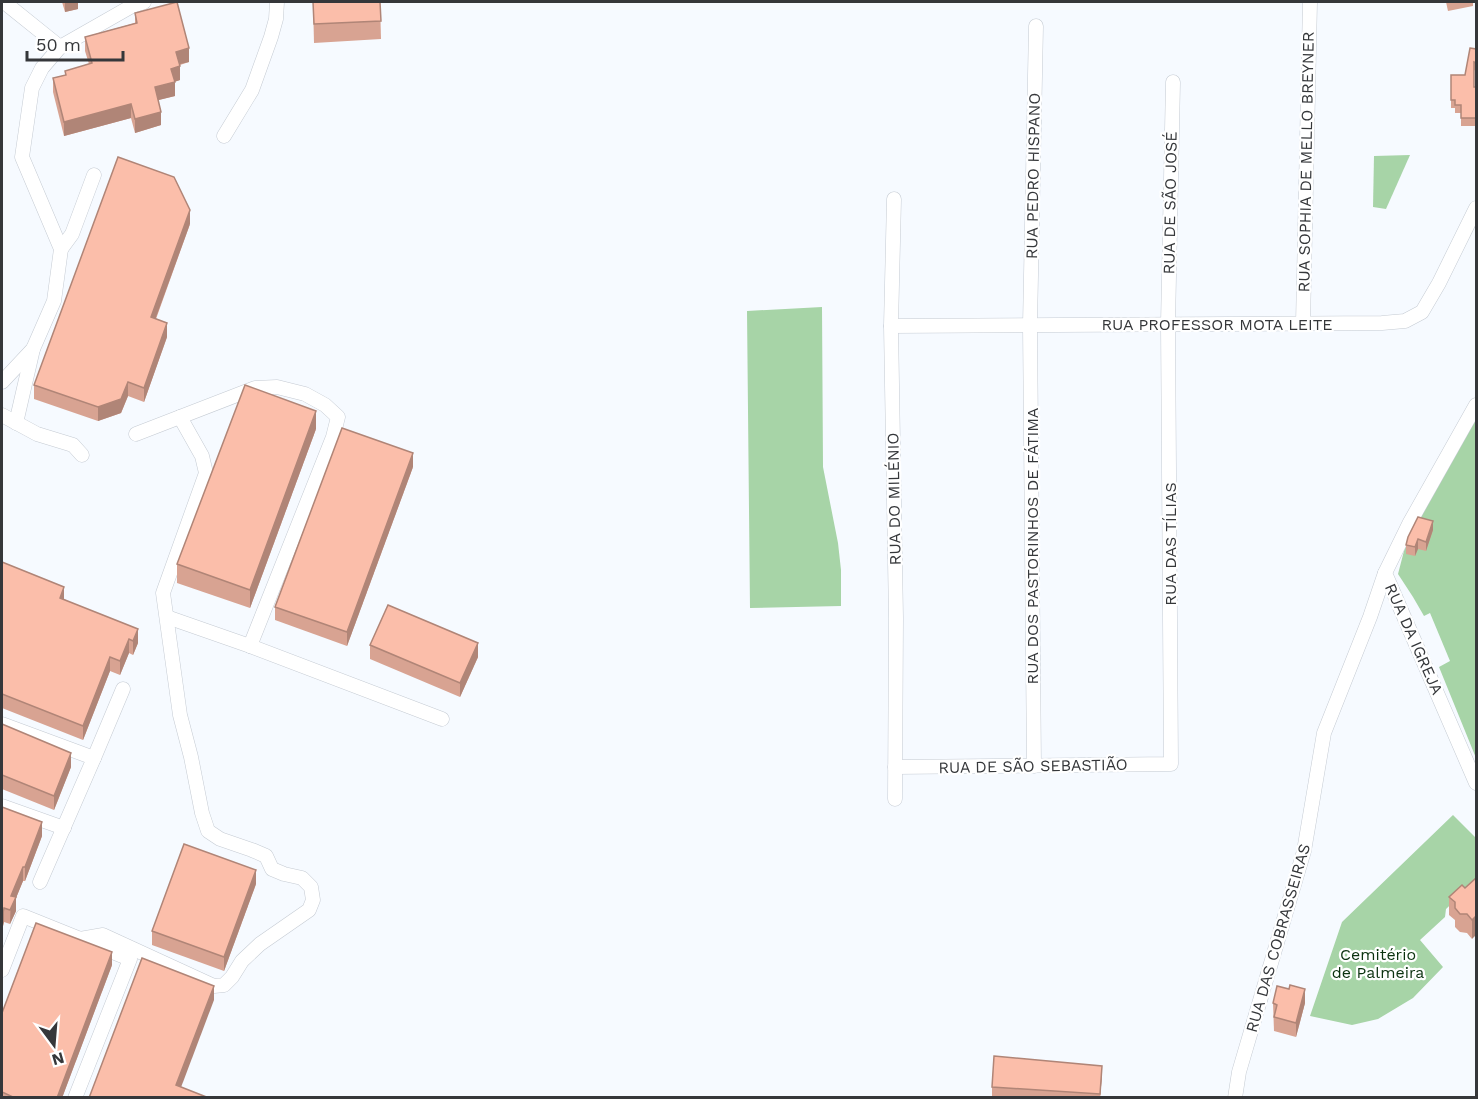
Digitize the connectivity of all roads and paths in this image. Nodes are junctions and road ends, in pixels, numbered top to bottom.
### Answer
1 (4, 2) edge
2 (144, 2) edge
3 (277, 2) edge
4 (1310, 2) edge
5 (1036, 26) dead end
6 (60, 47) junction
7 (1173, 81) dead end
8 (224, 136) dead end
9 (94, 175) dead end
10 (894, 199) dead end
11 (1476, 207) edge
12 (61, 249) junction
13 (1303, 323) junction
14 (1168, 324) junction
15 (1030, 325) junction
16 (891, 326) junction
17 (33, 349) junction
18 (2, 382) edge
19 (1476, 405) edge
20 (2, 415) edge
21 (180, 417) junction
22 (16, 423) junction
23 (136, 434) dead end
24 (82, 455) dead end
25 (1385, 573) junction
26 (166, 617) junction
27 (250, 646) junction
28 (123, 689) dead end
29 (442, 719) dead end
30 (2, 724) edge
31 (94, 758) junction
32 (1171, 764) joint
33 (1034, 766) junction
34 (895, 767) junction
35 (1476, 783) edge
36 (895, 799) dead end
37 (2, 806) edge
38 (64, 828) junction
39 (40, 882) dead end
40 (80, 939) junction
41 (2, 970) edge
42 (75, 1098) edge
43 (1235, 1098) edge

1 - 6 street
2 - 6 street
3 - 8 street
4 - 13 street, RUA SOPHIA DE MELLO BREYNER
5 - 15 street, RUA PEDRO HISPANO
6 - 12 street
7 - 14 street, RUA DE SÃO JOSÉ
9 - 12 street
10 - 16 street, RUA DO MILÉNIO
11 - 13 street, RUA PROFESSOR MOTA LEITE
12 - 17 street
13 - 14 street, RUA PROFESSOR MOTA LEITE
14 - 15 street, RUA PROFESSOR MOTA LEITE
14 - 32 street, RUA DAS TÍLIAS
15 - 16 street, RUA PROFESSOR MOTA LEITE
15 - 33 street, RUA DOS PASTORINHOS DE FÁTIMA
16 - 34 street, RUA DO MILÉNIO
17 - 18 street
17 - 22 street
19 - 25 street, RUA DA IGREJA
20 - 22 street
21 - 23 street
21 - 26 street
21 - 27 street
22 - 24 street
25 - 35 street, RUA DA IGREJA
25 - 43 street, RUA DAS COBRASSEIRAS
26 - 27 street
26 - 40 street
27 - 29 street
28 - 31 street
30 - 31 street
31 - 38 street
32 - 33 street, RUA DE SÃO SEBASTIÃO
33 - 34 street, RUA DE SÃO SEBASTIÃO
34 - 36 street, RUA DO MILÉNIO
37 - 38 street
38 - 39 street
40 - 41 street
40 - 42 street

